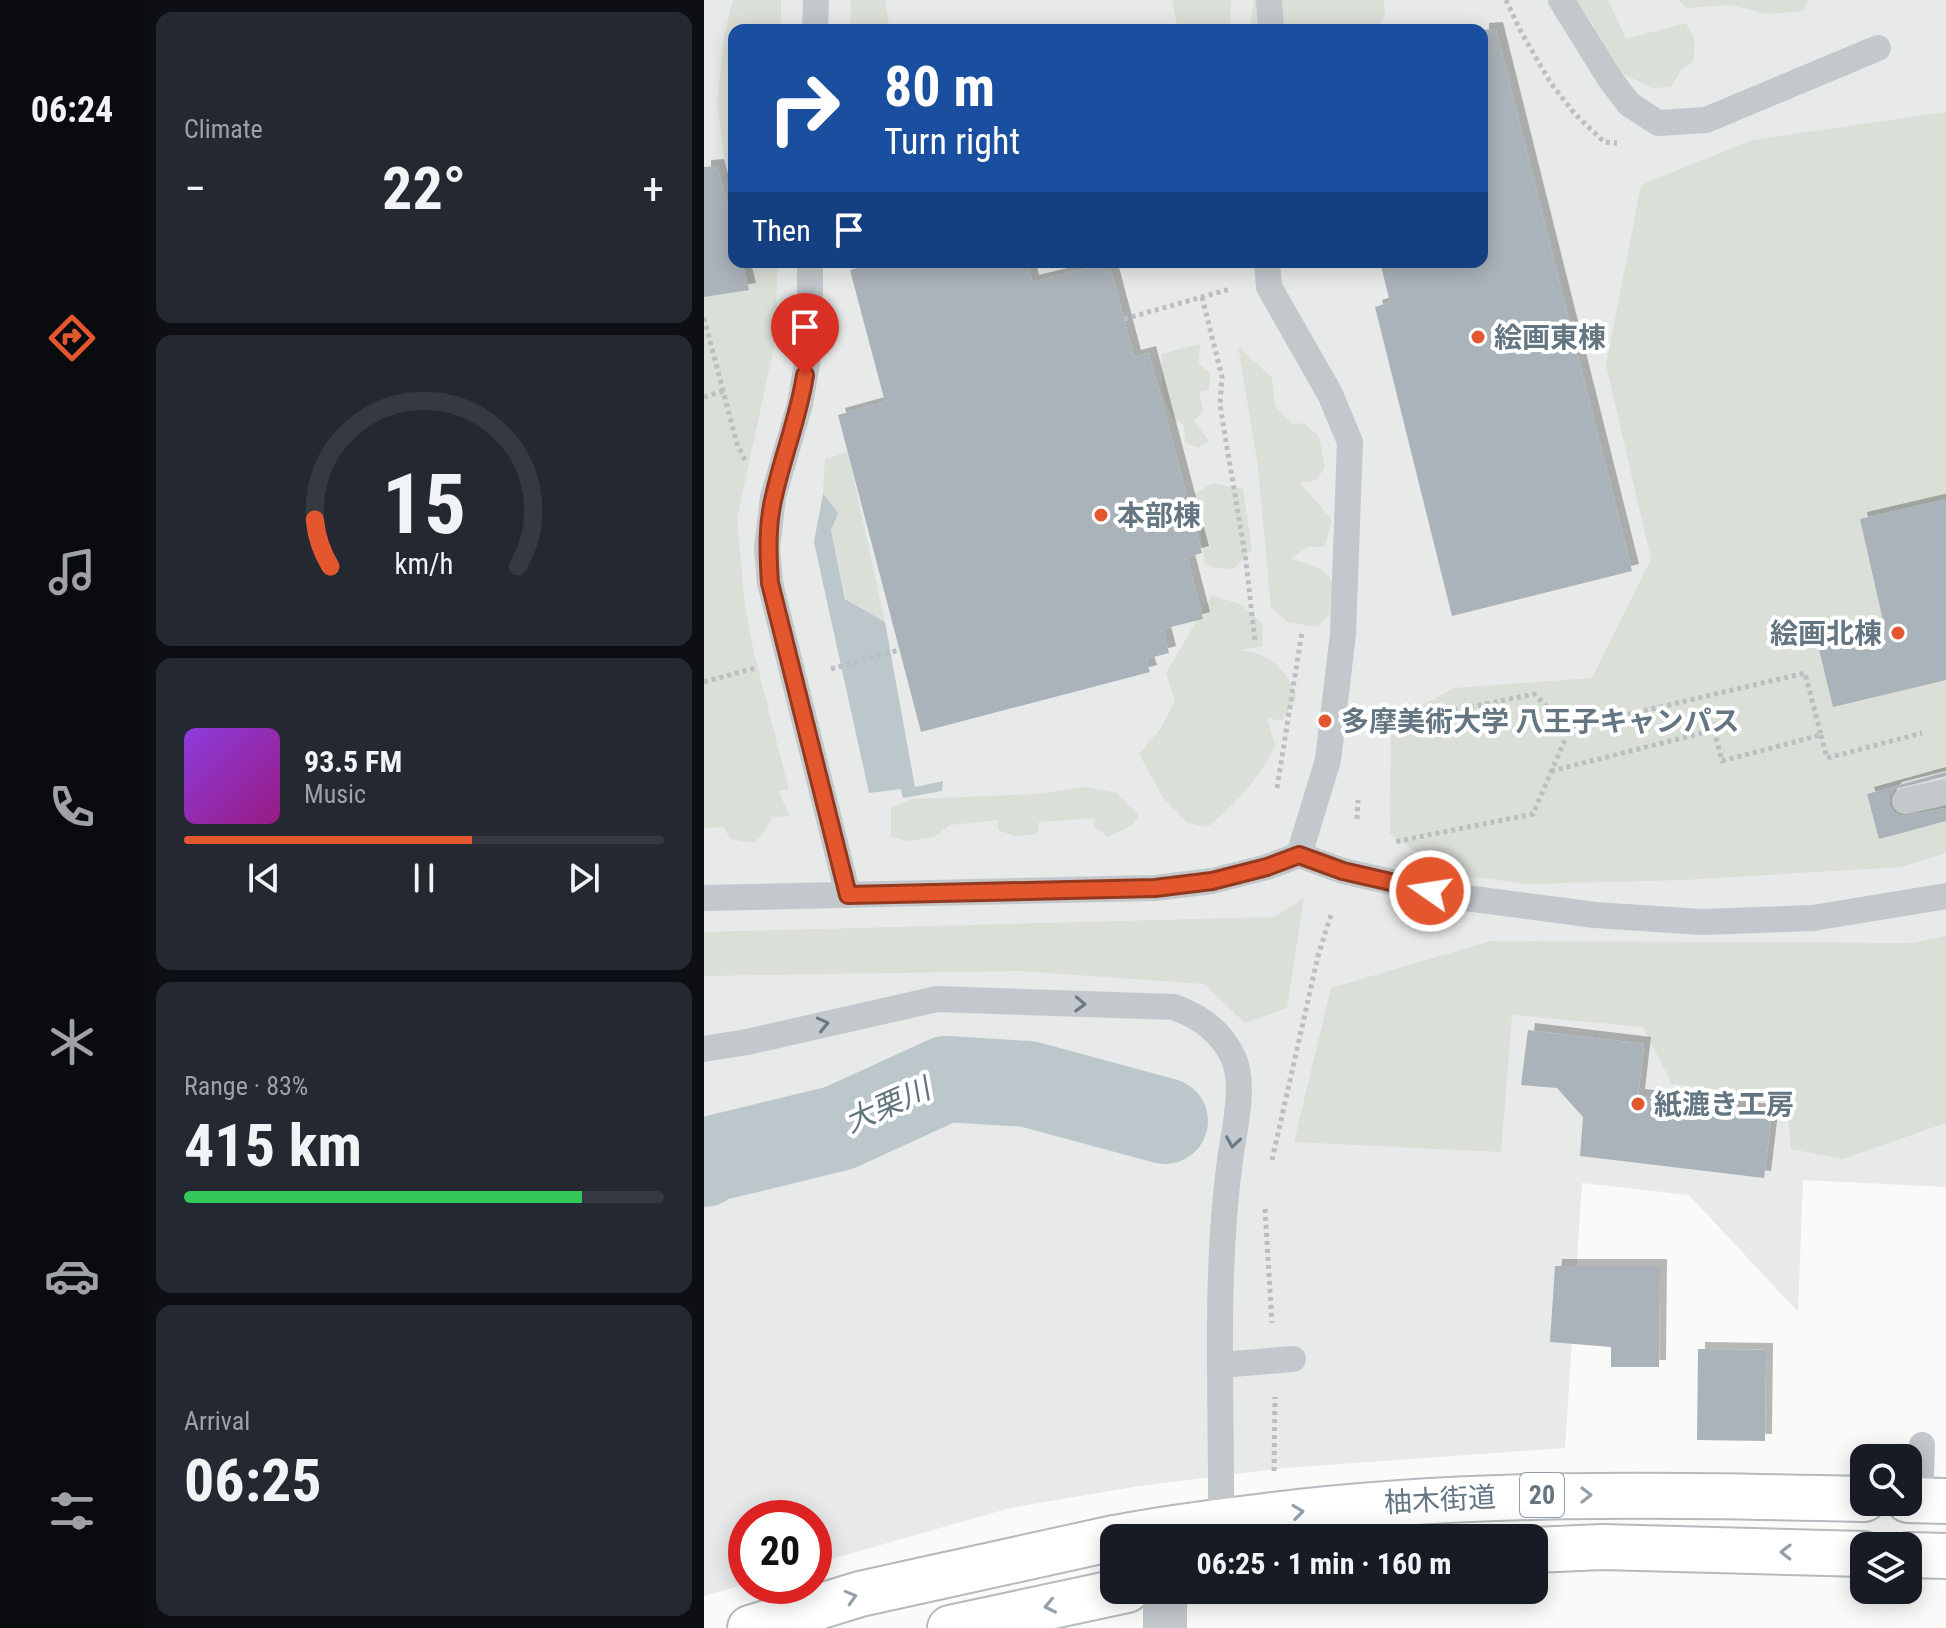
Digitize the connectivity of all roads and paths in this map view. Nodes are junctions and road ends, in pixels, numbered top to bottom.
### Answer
1 (816, 0) edge
2 (1269, 0) edge
3 (1561, 0) edge
4 (815, 24) edge
5 (1271, 24) edge
6 (1878, 48) dead end
7 (810, 268) edge
8 (1267, 268) edge
9 (1230, 276) dead end
10 (1230, 289) junction
11 (1202, 297) junction
12 (1236, 301) dead end
13 (704, 318) edge
14 (1124, 319) dead end
15 (723, 391) junction
16 (704, 397) edge
17 (749, 470) dead end
18 (1303, 625) dead end
19 (1255, 642) dead end
20 (899, 650) dead end
21 (827, 655) dead end
22 (758, 667) dead end
23 (830, 669) junction
24 (704, 682) edge
25 (833, 684) dead end
26 (1570, 728) junction
27 (1363, 729) dead end
28 (1922, 733) dead end
29 (1821, 735) junction
30 (1551, 771) junction
31 (1946, 792) edge
32 (1275, 798) dead end
33 (1905, 801) dead end
34 (1381, 845) dead end
35 (1299, 855) junction
36 (848, 895) junction
37 (1946, 896) edge
38 (704, 898) edge
39 (1332, 912) dead end
40 (704, 1049) edge
41 (1270, 1169) dead end
42 (1265, 1205) dead end
43 (1284, 1360) junction
44 (1221, 1365) junction
45 (1922, 1445) dead end
46 (1279, 1481) dead end
47 (1850, 1499) edge
48 (1925, 1501) edge
49 (1221, 1524) edge
50 (1260, 1524) edge
51 (1100, 1541) edge
52 (1548, 1549) edge
53 (1850, 1554) edge
54 (1922, 1555) edge
55 (1946, 1556) edge
56 (1100, 1596) edge
57 (1165, 1604) edge
58 (750, 1628) edge
59 (950, 1628) edge
60 (1165, 1628) edge

1 - 4 lane
2 - 5 lane
3 - 6 lane
7 - 36 lane
8 - 35 lane
9 - 10 path
10 - 11 path
10 - 12 path
11 - 14 path
11 - 19 path
13 - 15 path
15 - 16 path
15 - 17 path
18 - 32 path
20 - 23 path
21 - 23 path
22 - 24 path
23 - 25 path
26 - 27 path
26 - 29 path
26 - 30 path
28 - 29 path
29 - 30 path
30 - 34 path
31 - 33 lane
35 - 36 lane
35 - 37 lane
36 - 38 lane
39 - 41 path
40 -> 44 lane
42 - 43 path
43 - 44 lane
43 - 46 path
44 - 49 lane
45 - 48 lane
50 -> 47 main road, 柚木街道 / 20
58 -> 51 main road, 柚木街道 / 20
53 -> 52 main road, 20
54 - 55 main road
56 -> 59 main road
57 - 60 street

